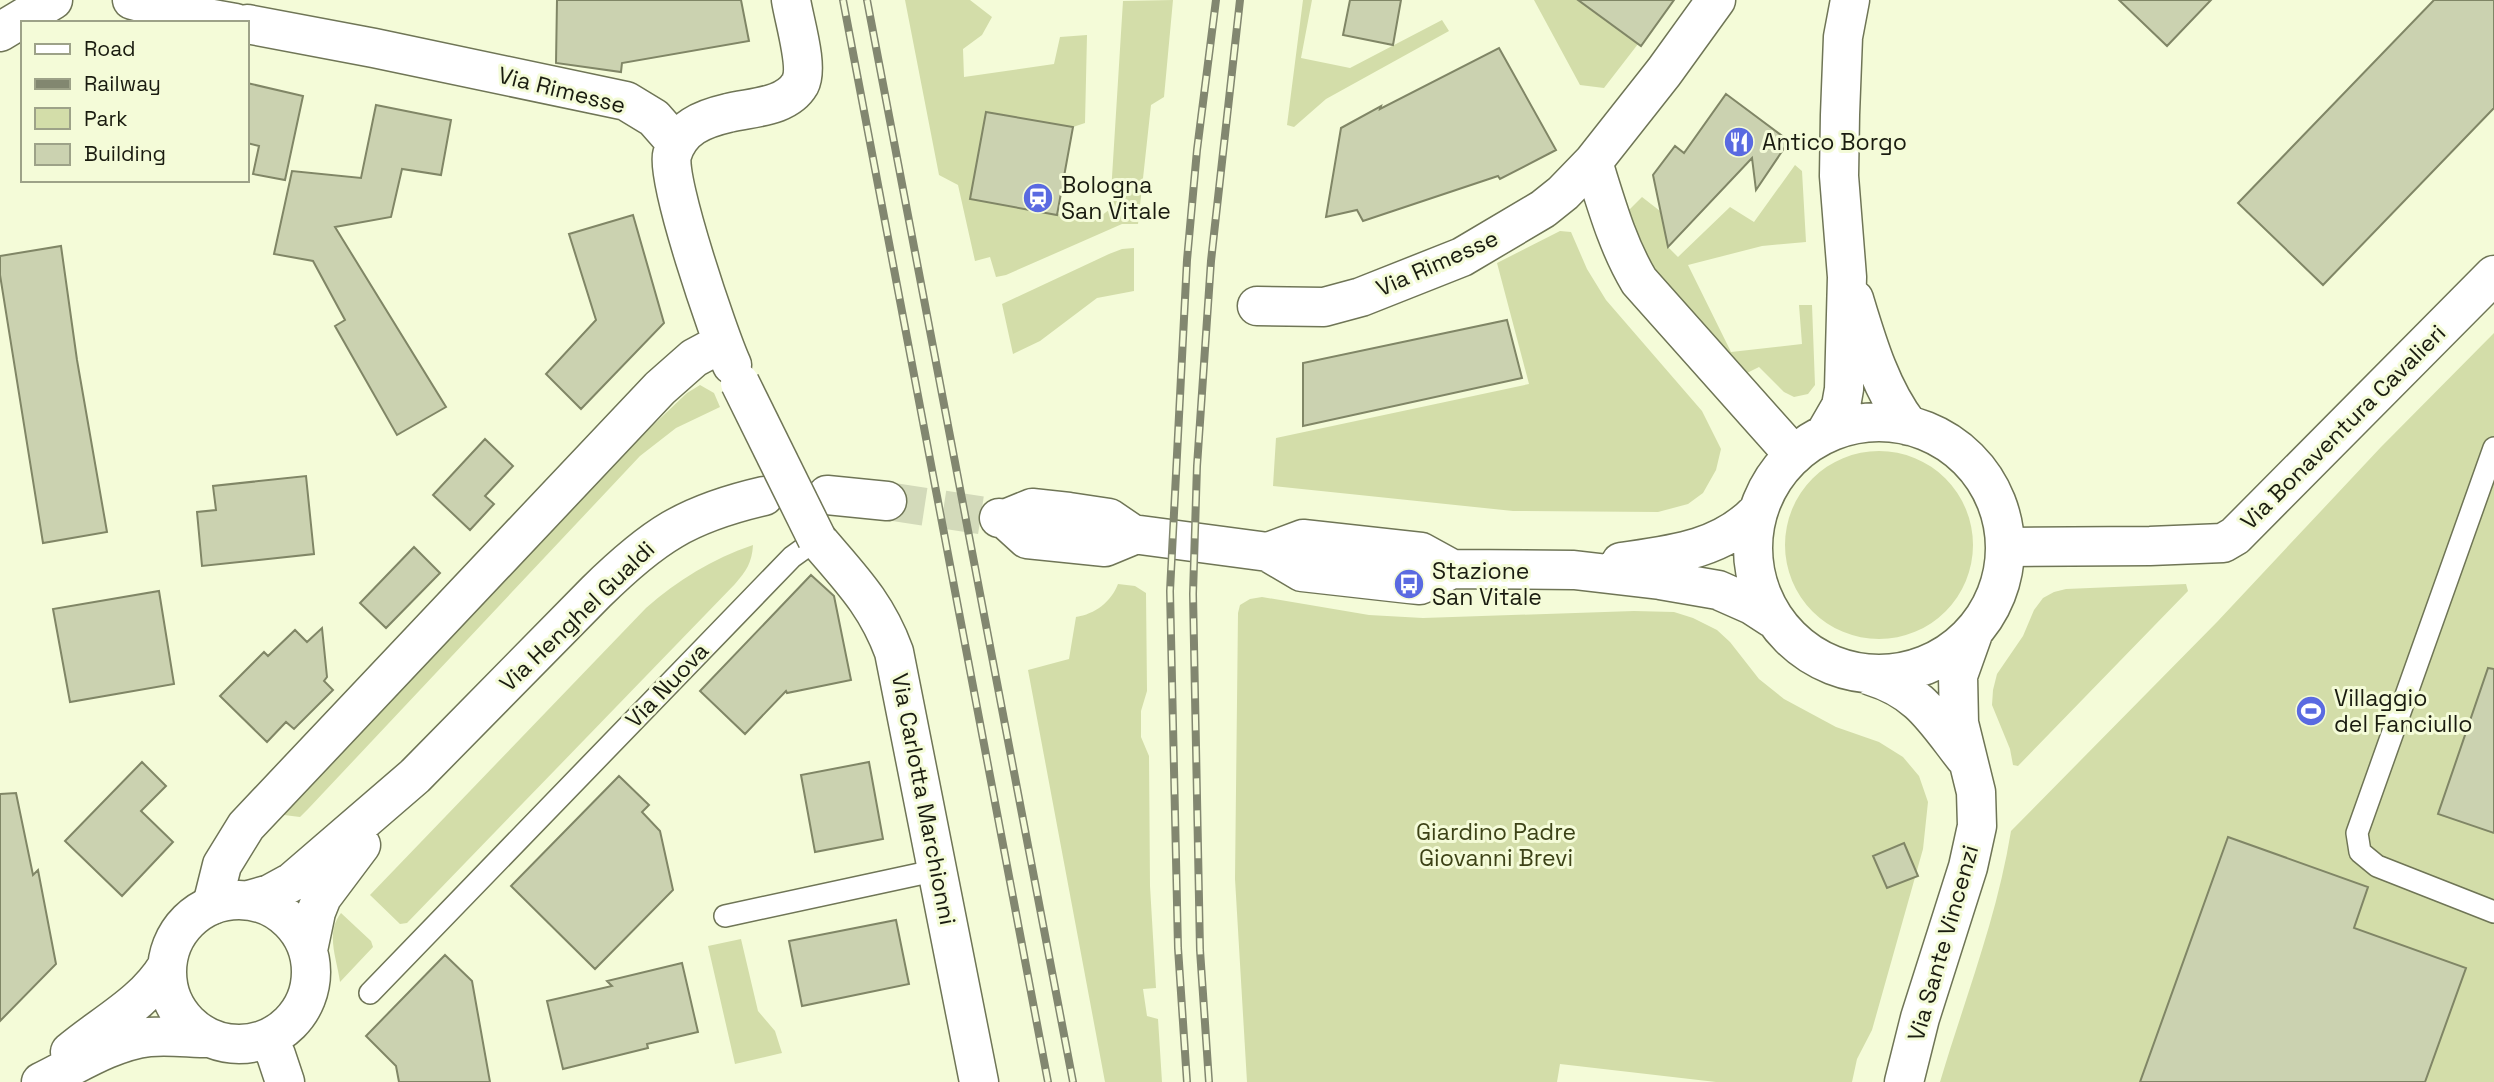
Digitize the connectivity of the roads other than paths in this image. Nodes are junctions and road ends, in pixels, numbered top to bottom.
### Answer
1 (53, 0) edge
2 (132, 0) edge
3 (791, 0) edge
4 (1716, 0) edge
5 (1850, 0) edge
6 (224, 21) edge
7 (248, 24) edge
8 (0, 32) edge
9 (676, 143) junction
10 (1594, 162) junction
11 (2494, 275) edge
12 (1847, 277) junction
13 (1257, 306) dead end
14 (720, 335) junction
15 (1909, 426) junction
16 (1826, 432) junction
17 (2494, 448) edge
18 (1794, 455) junction
19 (827, 495) dead end
20 (764, 496) dead end
21 (887, 501) tunnel mouth
22 (1757, 512) junction
23 (1002, 519) tunnel mouth
24 (817, 539) junction
25 (2009, 547) junction
26 (1574, 570) junction
27 (1772, 618) junction
28 (1974, 631) junction
29 (1871, 676) junction
30 (1968, 763) junction
31 (415, 776) junction
32 (938, 870) junction
33 (249, 900) junction
34 (212, 905) junction
35 (2494, 912) edge
36 (725, 916) dead end
37 (308, 950) junction
38 (167, 966) junction
39 (370, 993) dead end
40 (210, 1038) junction
41 (267, 1039) junction
42 (39, 1082) edge
43 (285, 1082) edge
44 (979, 1082) edge
45 (1904, 1082) edge

1 - 8 street
2 - 6 street
3 - 9 street
4 - 10 street, Via Rimesse
5 - 12 street
7 - 9 street, Via Rimesse
9 - 14 street
10 - 13 street, Via Rimesse
10 - 18 street
11 - 25 street, Via Bonaventura Cavalieri
12 - 15 street
12 - 16 street
14 - 24 street, bridge
14 - 34 street
15 - 16 street
15 - 25 street
16 - 18 street
17 - 35 lane
18 - 22 street
19 - 21 street
20 - 31 street, Via Henghel Gualdi
22 - 26 street
22 - 27 street
23 - 26 street
24 - 32 street, Via Carlotta Marchionni
24 - 39 lane, Via Nuova
25 - 28 street
26 - 27 street
27 - 29 street, Via Sante Vincenzi
28 - 29 street
28 - 30 street, Via Sante Vincenzi
29 - 30 street, Via Sante Vincenzi
30 - 45 street, Via Sante Vincenzi
31 - 33 street, Via Henghel Gualdi
31 - 37 street, Via Henghel Gualdi
32 - 36 lane
32 - 44 street, Via Carlotta Marchionni
33 - 34 street
33 - 37 street
34 - 38 street
37 - 41 street
38 - 40 street
38 - 42 street
40 - 41 street
40 - 42 street
41 - 43 street

